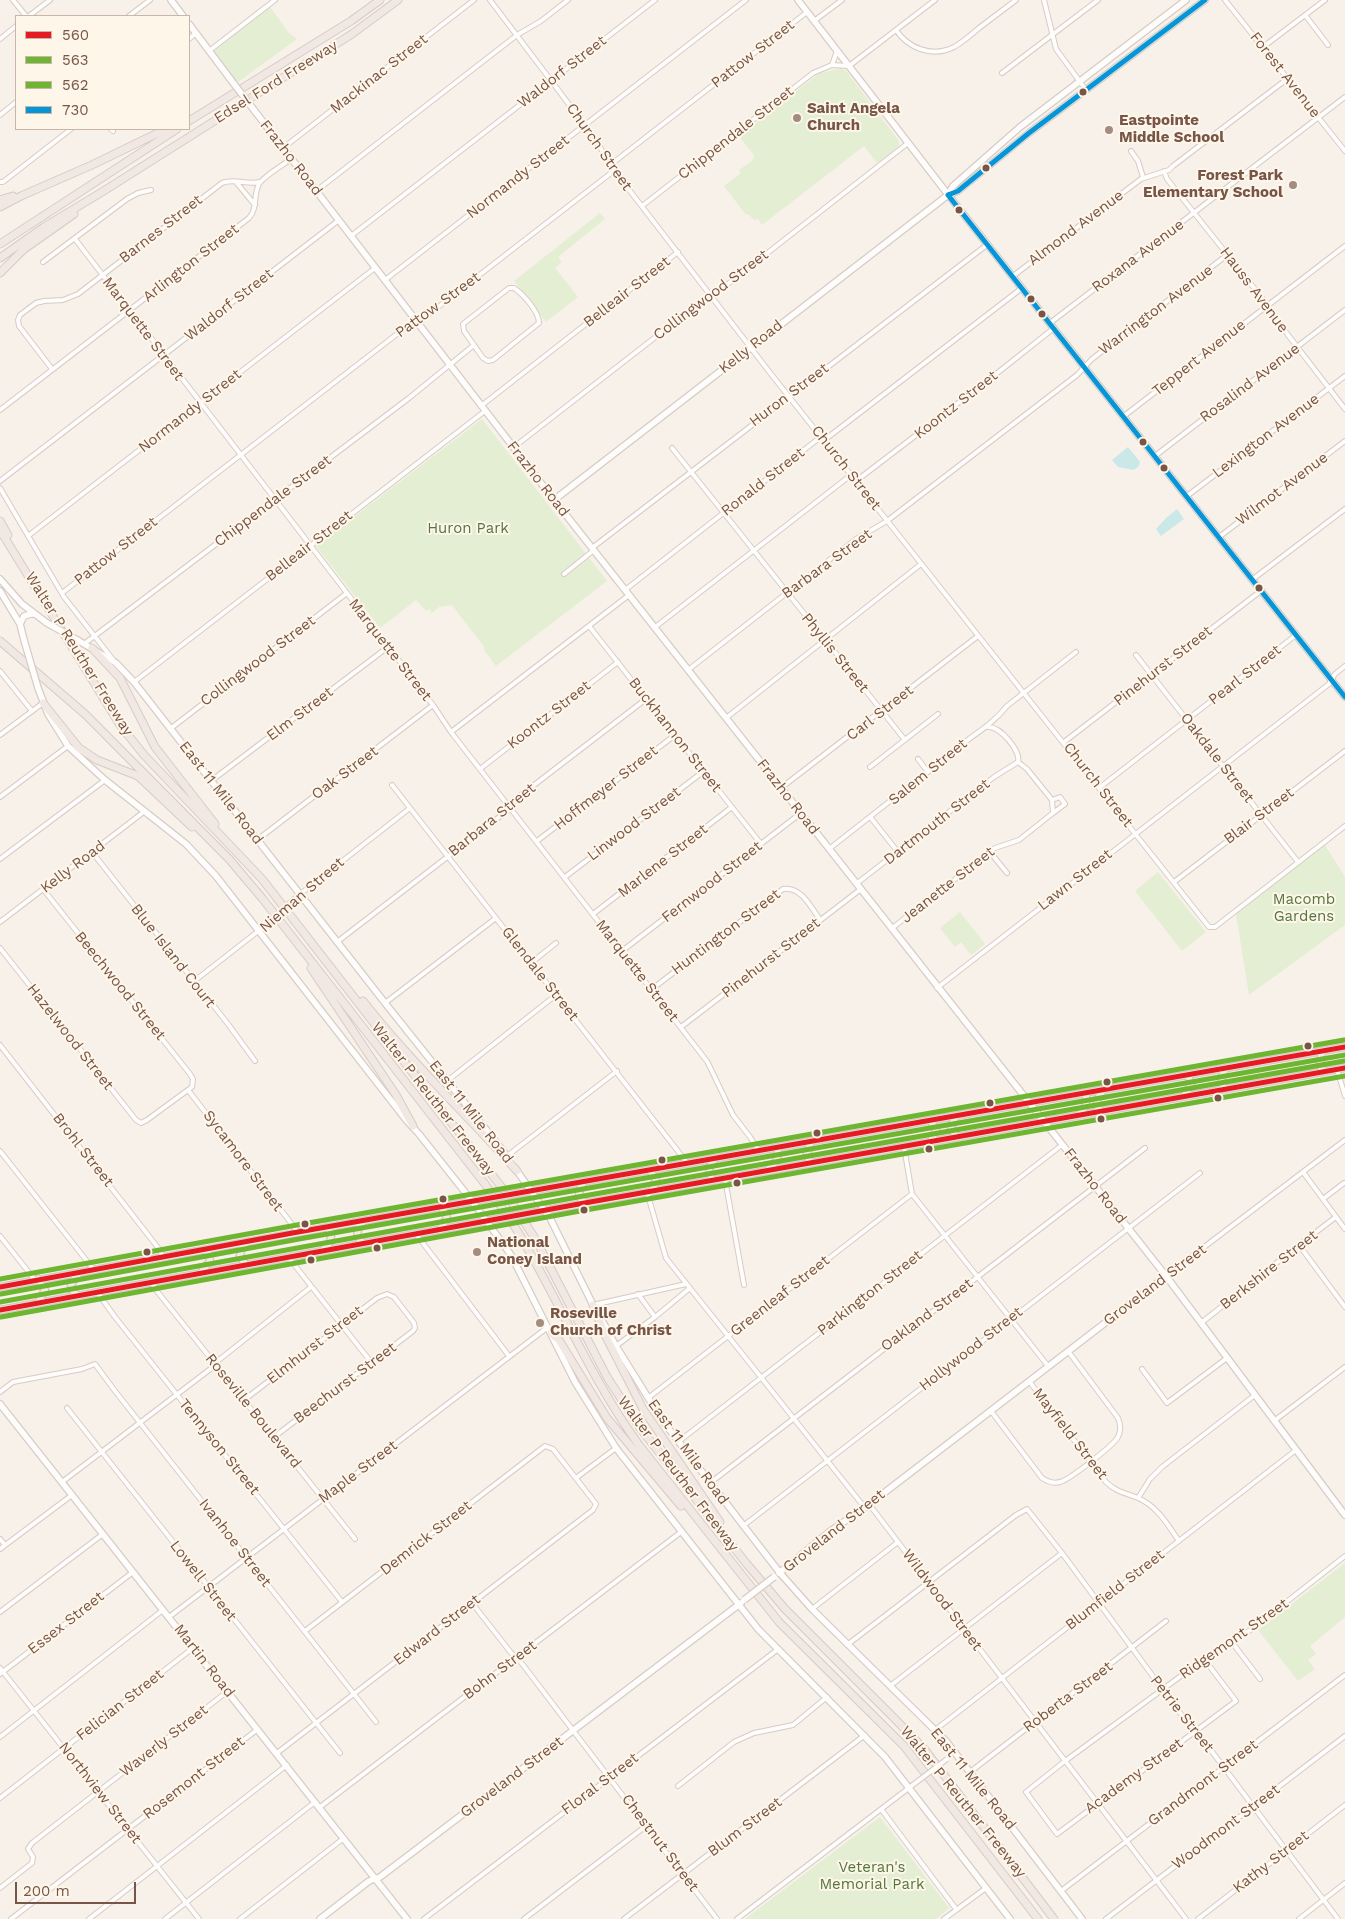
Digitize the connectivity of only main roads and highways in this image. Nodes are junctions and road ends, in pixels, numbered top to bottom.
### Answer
1 (380, 0) edge
2 (398, 0) edge
3 (405, 0) edge
4 (373, 19) junction
5 (190, 118) edge
6 (164, 130) edge
7 (175, 130) edge
8 (32, 191) junction
9 (102, 192) junction
10 (0, 200) edge
11 (0, 207) edge
12 (0, 244) edge
13 (0, 258) edge
14 (0, 273) edge
15 (0, 521) edge
16 (0, 530) edge
17 (24, 567) junction
18 (0, 641) edge
19 (92, 648) road end
20 (43, 703) road end
21 (223, 836) junction
22 (212, 841) junction
23 (262, 898) junction
24 (337, 974) junction
25 (1345, 1047) edge
26 (1322, 1051) junction
27 (1226, 1068) junction
28 (1345, 1068) edge
29 (1323, 1072) junction
30 (1188, 1075) junction
31 (1225, 1089) junction
32 (1103, 1090) junction
33 (1086, 1093) junction
34 (1184, 1096) junction
35 (1101, 1111) junction
36 (1079, 1115) junction
37 (956, 1116) junction
38 (931, 1121) junction
39 (413, 1126) road end
40 (956, 1137) junction
41 (931, 1141) junction
42 (811, 1142) junction
43 (778, 1148) junction
44 (714, 1159) junction
45 (810, 1163) junction
46 (650, 1170) junction
47 (768, 1170) junction
48 (517, 1171) road end
49 (712, 1180) junction
50 (584, 1182) junction
51 (649, 1191) junction
52 (585, 1203) junction
53 (441, 1207) junction
54 (364, 1221) junction
55 (327, 1227) junction
56 (440, 1230) junction
57 (246, 1242) junction
58 (363, 1243) junction
59 (206, 1250) junction
60 (323, 1250) junction
61 (245, 1264) junction
62 (201, 1272) junction
63 (79, 1273) junction
64 (37, 1280) junction
65 (0, 1287) edge
66 (77, 1295) junction
67 (38, 1303) junction
68 (593, 1305) road end
69 (0, 1310) edge
70 (549, 1330) road end
71 (706, 1530) junction
72 (757, 1576) junction
73 (1038, 1919) edge
74 (1054, 1919) edge

1 - 5 highway, Edsel Ford Freeway
2 - 4 highway, Edsel Ford Freeway
3 - 4 highway
4 - 9 highway, Edsel Ford Freeway
6 - 8 highway
7 - 12 highway
8 - 10 highway
8 - 11 highway
9 - 13 highway, Edsel Ford Freeway
9 - 14 highway
15 - 17 highway
16 - 17 highway
17 - 21 highway, Walter P Reuther Freeway
18 - 22 highway, Walter P Reuther Freeway
19 - 21 highway
20 - 22 highway
21 - 24 highway, Walter P Reuther Freeway
22 - 23 highway, Walter P Reuther Freeway
23 - 39 highway
23 - 71 highway, Walter P Reuther Freeway
24 - 48 highway
24 - 72 highway, Walter P Reuther Freeway
25 - 26 main road
26 - 27 main road
26 - 29 main road
27 - 30 main road
27 - 31 main road
28 - 29 main road
29 - 31 main road
30 - 32 main road
30 - 34 main road
31 - 34 main road
32 - 33 main road
32 - 35 main road
33 - 36 main road
33 - 37 main road
34 - 35 main road
35 - 36 main road
36 - 40 main road
37 - 38 main road
37 - 40 main road
38 - 41 main road
38 - 42 main road
40 - 41 main road
41 - 45 main road
42 - 43 main road
42 - 45 main road
43 - 44 main road
43 - 47 main road
44 - 46 main road
44 - 49 main road
45 - 47 main road
46 - 50 main road
46 - 51 main road
47 - 49 main road
49 - 51 main road
50 - 52 main road
50 - 53 main road, bridge
51 - 52 main road
52 - 56 main road, bridge
53 - 54 main road
53 - 56 main road
54 - 55 main road
54 - 58 main road
55 - 57 main road
55 - 60 main road
56 - 58 main road
57 - 59 main road
57 - 61 main road
58 - 60 main road
59 - 62 main road
59 - 63 main road
60 - 61 main road
61 - 62 main road
62 - 66 main road
63 - 64 main road
63 - 66 main road
64 - 65 main road
64 - 67 main road
66 - 67 main road
67 - 69 main road
68 - 72 highway
70 - 71 highway
71 - 73 highway, Walter P Reuther Freeway
72 - 74 highway, Walter P Reuther Freeway

